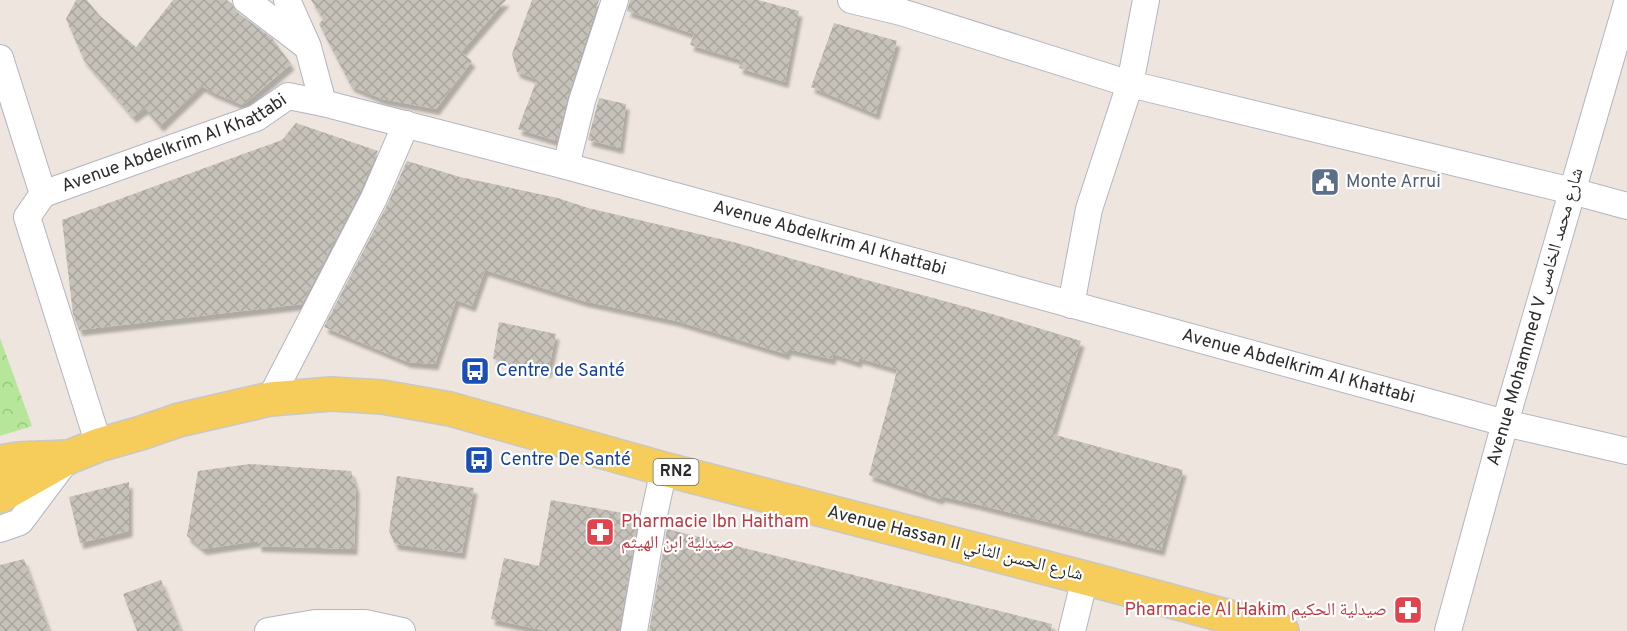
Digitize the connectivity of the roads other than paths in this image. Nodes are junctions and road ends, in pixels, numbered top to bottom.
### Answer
1 (246, 0) edge
2 (287, 0) edge
3 (615, 0) edge
4 (850, 0) edge
5 (1146, 0) edge
6 (1627, 3) edge
7 (902, 6) edge
8 (308, 47) junction
9 (0, 58) edge
10 (1131, 84) junction
11 (323, 103) junction
12 (405, 124) junction
13 (566, 166) junction
14 (1572, 192) junction
15 (43, 194) junction
16 (1627, 206) edge
17 (1071, 305) junction
18 (270, 399) junction
19 (1505, 423) junction
20 (99, 446) junction
21 (1627, 451) edge
22 (69, 457) junction
23 (0, 462) edge
24 (664, 469) junction
25 (0, 496) edge
26 (0, 529) edge
27 (1085, 578) junction
28 (268, 631) edge
29 (402, 631) edge
30 (634, 631) edge
31 (1072, 631) edge
32 (1282, 631) edge
33 (1448, 631) edge

1 - 8 street
2 - 8 street
3 - 13 street
4 - 7 street
5 - 10 street
6 - 14 street, Avenue Mohammed V شارع محمد الخامس
7 - 10 street
8 - 11 street
9 - 15 street
10 - 14 street
10 - 17 street
11 - 12 street, Avenue Abdelkrim Al Khattabi
11 - 15 street, Avenue Abdelkrim Al Khattabi
12 - 13 street, Avenue Abdelkrim Al Khattabi
12 - 18 street
13 - 17 street, Avenue Abdelkrim Al Khattabi
14 - 16 street
14 - 19 street, Avenue Mohammed V شارع محمد الخامس
15 - 20 street
17 - 19 street, Avenue Abdelkrim Al Khattabi
18 - 20 main road, Avenue Hassan II شارع الحسن الثاني / RN2
18 - 24 main road, Avenue Hassan II شارع الحسن الثاني / RN2
19 - 21 street, Avenue Abdelkrim Al Khattabi
19 - 33 street, Avenue Mohammed V شارع محمد الخامس
20 - 22 main road, Avenue Hassan II شارع الحسن الثاني / RN2
22 - 23 main road, Avenue Hassan II شارع الحسن الثاني / RN2
22 - 25 main road, Avenue Hassan II شارع الحسن الثاني / RN2
22 - 26 street
24 - 27 main road, Avenue Hassan II شارع الحسن الثاني / RN2
24 - 30 street
27 - 31 street
27 - 32 main road, Avenue Hassan II شارع الحسن الثاني / RN2
28 - 29 street

